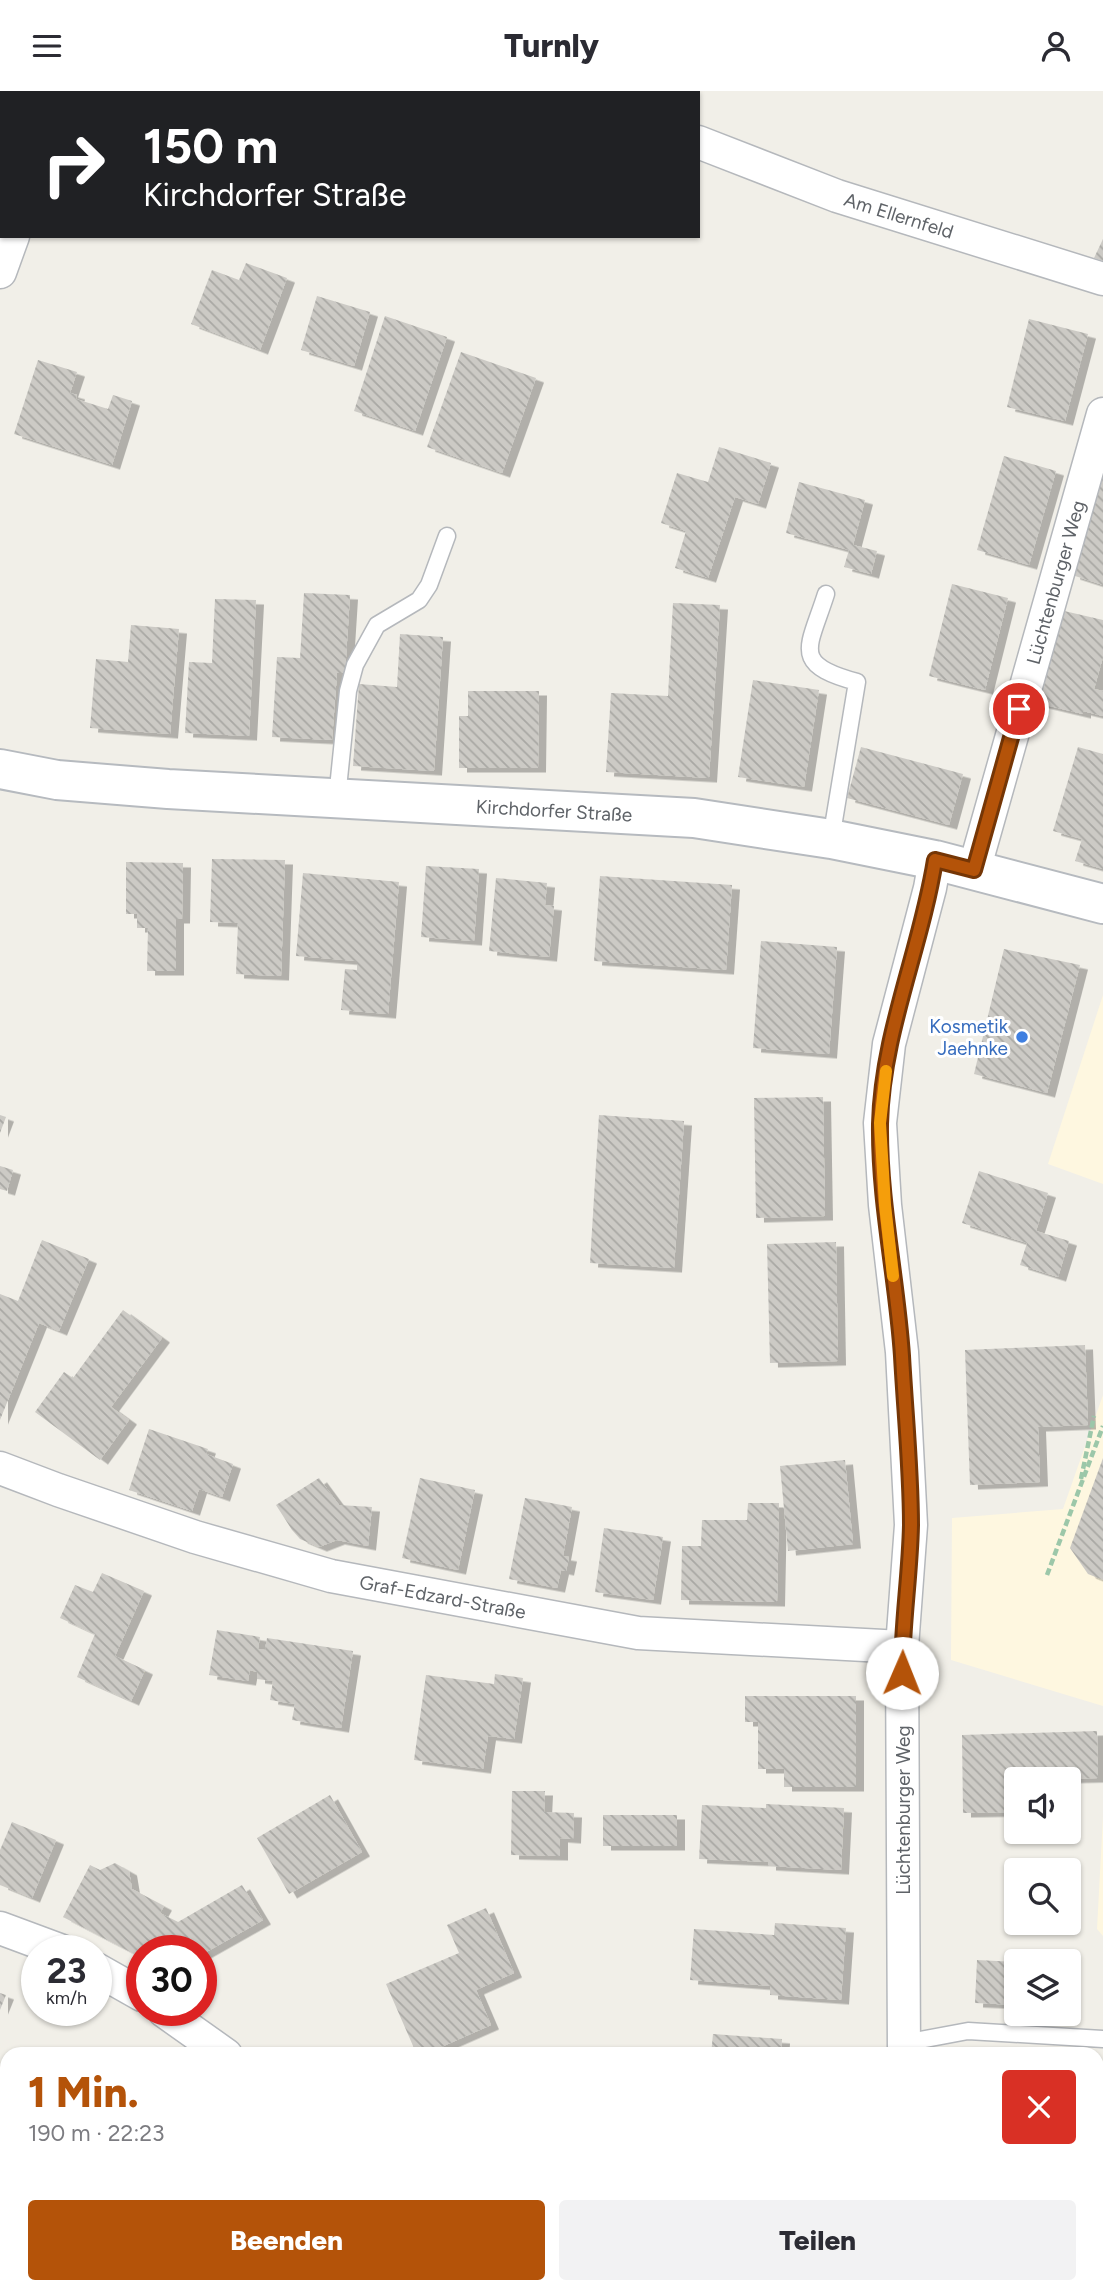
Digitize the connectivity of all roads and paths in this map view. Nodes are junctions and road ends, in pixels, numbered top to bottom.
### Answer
1 (700, 143) edge
2 (12, 238) edge
3 (0, 272) edge
4 (1103, 279) edge
5 (1103, 414) edge
6 (447, 536) dead end
7 (826, 594) dead end
8 (0, 769) edge
9 (337, 798) junction
10 (831, 839) junction
11 (935, 860) junction
12 (974, 870) junction
13 (1103, 904) edge
14 (1094, 1416) dead end
15 (1103, 1426) edge
16 (0, 1468) edge
17 (1077, 1497) junction
18 (1047, 1574) dead end
19 (902, 1647) junction
20 (0, 1928) edge
21 (21, 1936) edge
22 (185, 2026) edge
23 (1103, 2039) edge
24 (215, 2047) edge
25 (904, 2047) edge
26 (911, 2047) edge

1 - 4 street, Am Ellernfeld
2 - 3 street
5 - 12 street, Lüchtenburger Weg
6 - 9 lane
7 - 10 lane
8 - 9 street, Kirchdorfer Straße
9 - 10 street, Kirchdorfer Straße
10 - 11 street, Kirchdorfer Straße
11 - 12 street, Kirchdorfer Straße
11 - 19 street, Lüchtenburger Weg
12 - 13 street, Kirchdorfer Straße
14 - 17 path
15 - 17 path
16 - 19 street, Graf-Edzard-Straße
17 - 18 path
19 - 25 street, Lüchtenburger Weg
20 - 21 street
22 - 24 street
23 - 26 lane

